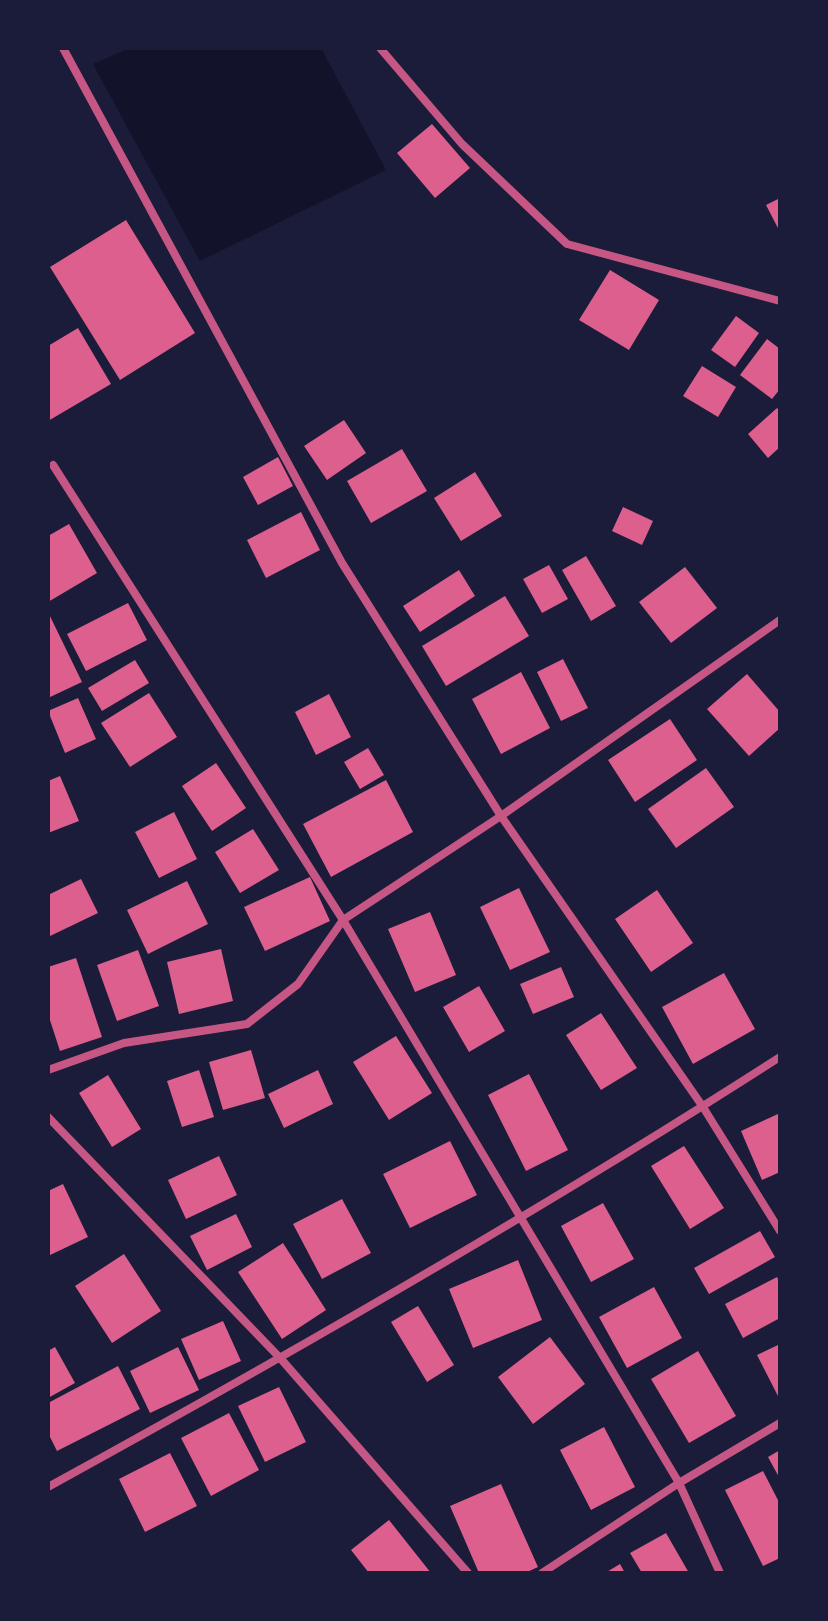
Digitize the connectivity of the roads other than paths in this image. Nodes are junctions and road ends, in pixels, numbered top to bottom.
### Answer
1 (63, 48) edge
2 (380, 48) edge
3 (780, 301) edge
4 (53, 465) dead end
5 (780, 620) edge
6 (501, 816) junction
7 (343, 920) junction
8 (780, 1057) edge
9 (48, 1070) edge
10 (703, 1107) junction
11 (48, 1117) edge
12 (521, 1217) junction
13 (780, 1231) edge
14 (281, 1359) junction
15 (780, 1423) edge
16 (679, 1483) junction
17 (48, 1485) edge
18 (468, 1573) edge
19 (542, 1573) edge
20 (720, 1573) edge

1 - 6 street
2 - 3 street
4 - 7 street
5 - 6 street
6 - 7 street
6 - 10 street
7 - 9 street
7 - 12 street
8 - 10 street
10 - 12 street
10 - 13 street
11 - 14 street
12 - 14 street
12 - 16 street
14 - 17 street
14 - 18 street
15 - 16 street
16 - 19 street
16 - 20 street

